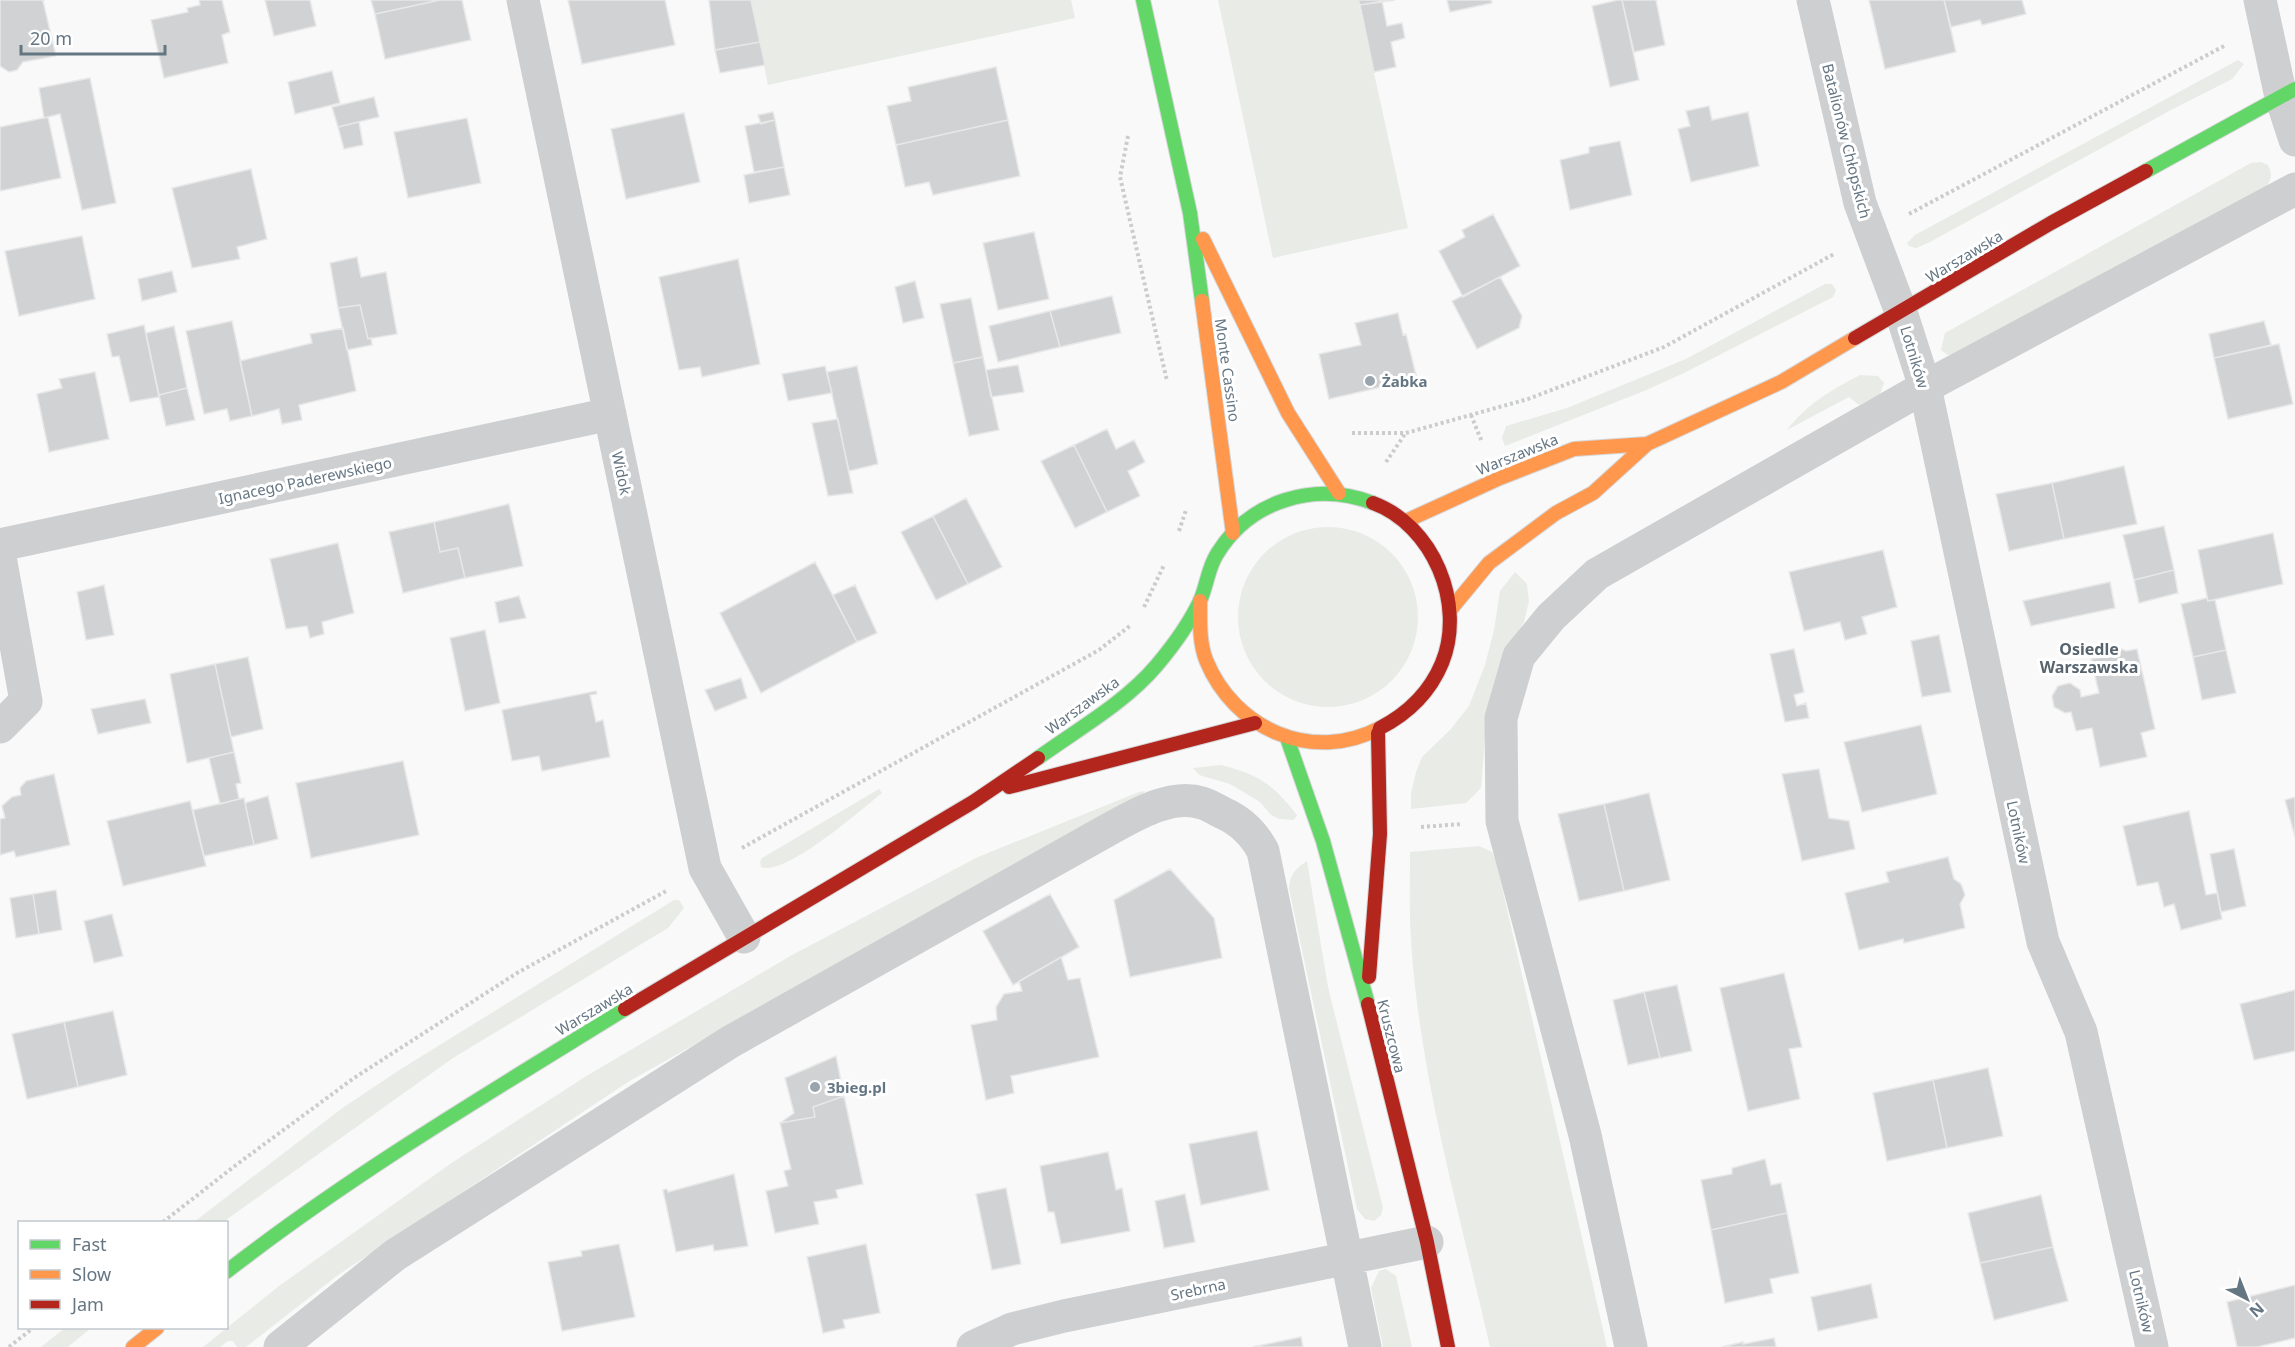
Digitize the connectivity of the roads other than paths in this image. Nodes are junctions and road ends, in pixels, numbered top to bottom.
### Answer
1 (523, 0) edge
2 (1143, 0) edge
3 (1813, 0) edge
4 (2260, 0) edge
5 (2288, 93) edge
6 (2295, 140) edge
7 (2295, 189) edge
8 (1190, 213) junction
9 (1901, 312) junction
10 (1925, 387) junction
11 (610, 414) junction
12 (1647, 444) junction
13 (1339, 493) junction
14 (1406, 521) junction
15 (1233, 533) junction
16 (0, 545) edge
17 (0, 557) edge
18 (1200, 601) junction
19 (1451, 609) junction
20 (1255, 723) junction
21 (0, 727) edge
22 (1378, 733) junction
23 (1287, 738) junction
24 (990, 792) junction
25 (744, 937) junction
26 (1367, 1002) junction
27 (1427, 1242) junction
28 (1346, 1258) junction
29 (228, 1270) edge
30 (156, 1329) edge
31 (133, 1347) edge
32 (280, 1347) edge
33 (973, 1347) edge
34 (1365, 1347) edge
35 (1448, 1347) edge
36 (1631, 1347) edge
37 (2152, 1347) edge

1 - 11 street, Widok
2 - 8 main road, Monte Cassino
3 - 9 street, Batalionów Chłopskich
4 - 5 street
5 - 6 street
5 - 9 main road, Warszawska
7 - 10 street
8 - 13 main road, Monte Cassino
8 - 15 main road, Monte Cassino
9 - 10 street, Lotników
9 - 12 main road, Warszawska
10 - 36 street
10 - 37 street, Lotników
11 - 16 street, Ignacego Paderewskiego
11 - 25 street, Widok
12 - 14 main road, Warszawska
12 - 19 main road, Warszawska
13 - 14 main road
13 - 15 main road
14 - 19 main road
15 - 18 main road
17 - 21 street
18 - 20 main road
18 - 24 main road, Warszawska
19 - 22 main road
20 - 23 main road
20 - 24 main road, Warszawska
22 - 23 main road
22 - 26 main road
23 - 26 main road, Kruszcowa
24 - 25 main road, Warszawska
25 - 29 main road, Warszawska
26 - 27 main road, Kruszcowa
27 - 28 street, Srebrna
27 - 35 main road, Kruszcowa
28 - 32 street
28 - 33 street, Srebrna
28 - 34 street
30 - 31 main road

